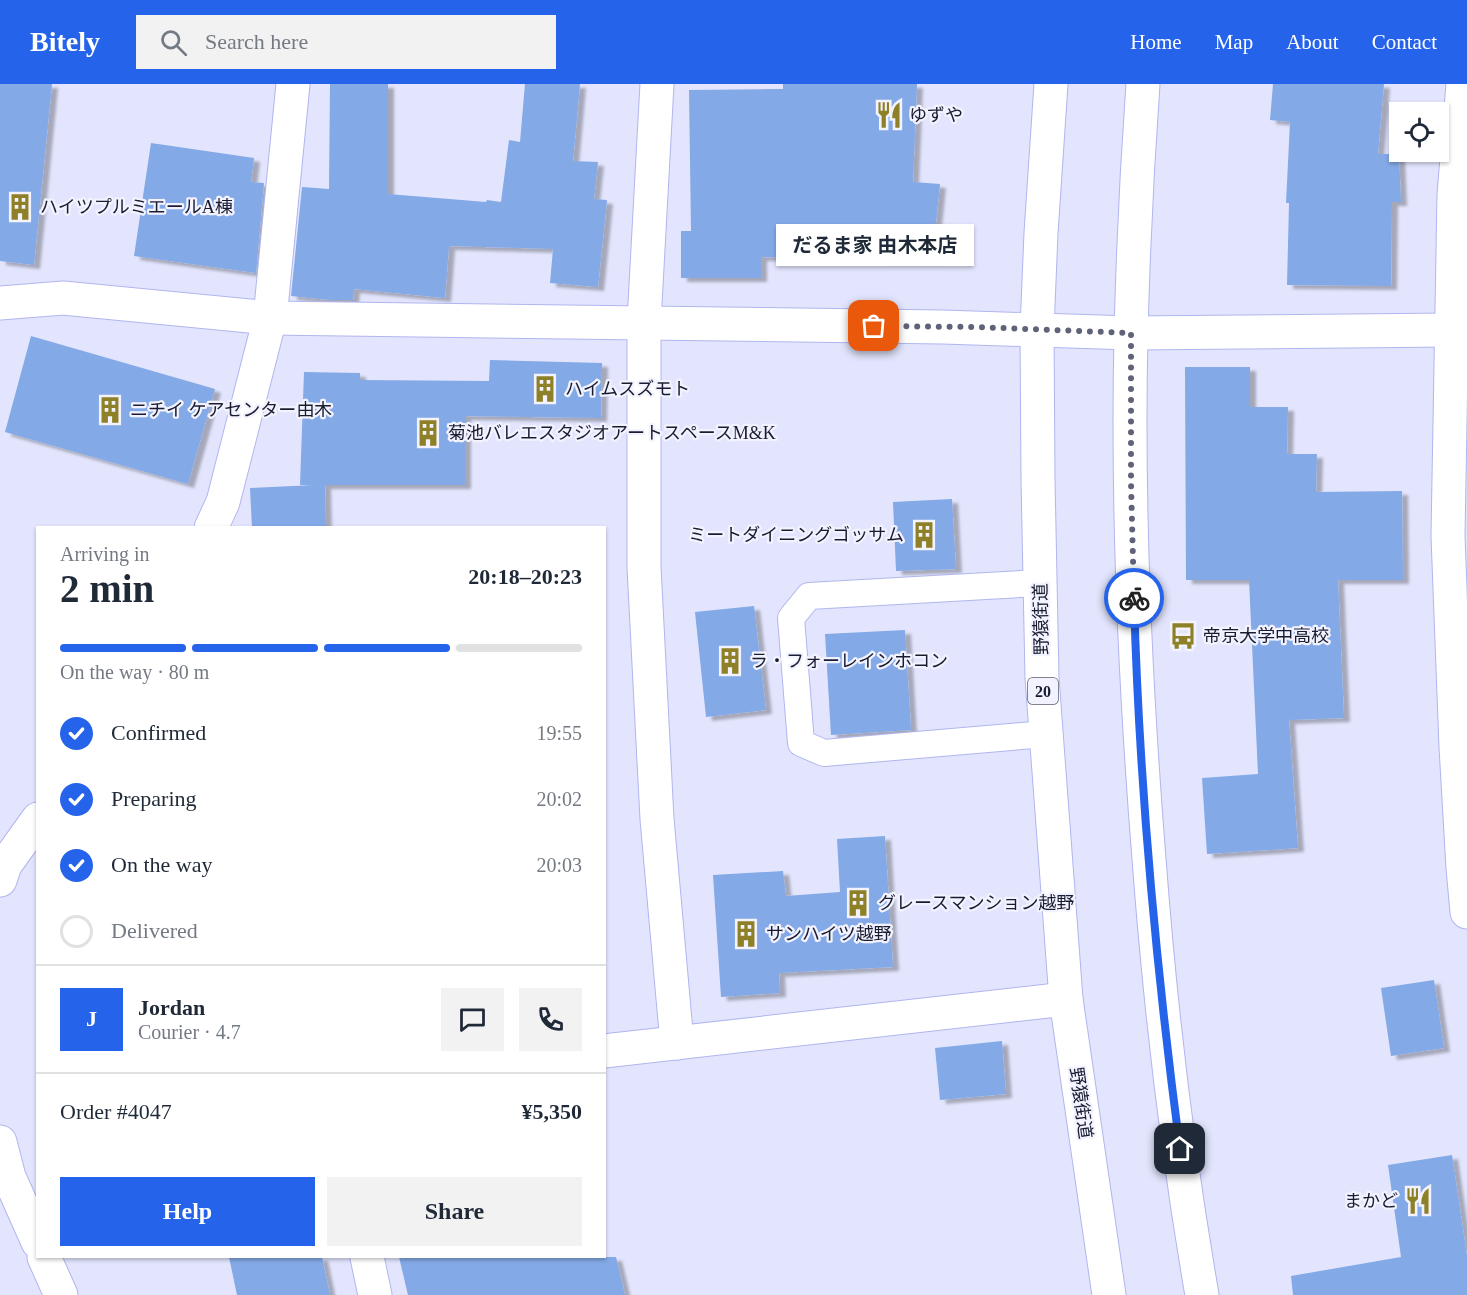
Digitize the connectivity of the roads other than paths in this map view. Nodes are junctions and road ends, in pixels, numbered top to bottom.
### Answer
1 (293, 84) edge
2 (657, 84) edge
3 (1051, 84) edge
4 (1143, 84) edge
5 (1462, 84) edge
6 (0, 303) edge
7 (270, 318) junction
8 (644, 322) junction
9 (1037, 329) junction
10 (1451, 330) junction
11 (1131, 333) junction
12 (212, 526) edge
13 (1040, 583) junction
14 (1046, 734) junction
15 (36, 822) edge
16 (0, 880) edge
17 (1467, 912) edge
18 (1066, 999) junction
19 (677, 1042) junction
20 (606, 1051) edge
21 (0, 1142) edge
22 (4, 1178) edge
23 (36, 1238) edge
24 (44, 1258) edge
25 (367, 1258) edge
26 (61, 1295) edge
27 (375, 1295) edge
28 (1108, 1295) edge
29 (1202, 1295) edge

1 - 7 street
2 - 8 street
3 - 9 street, 野猿街道 / 20
4 - 11 street
5 - 10 street
6 - 7 street
7 - 8 street
7 - 12 street
8 - 9 street
8 - 19 street
9 - 11 street
9 - 13 street, 野猿街道 / 20
10 - 11 street
10 - 17 street
11 - 29 street
13 - 14 street, 野猿街道 / 20
13 - 14 lane
14 - 18 street, 野猿街道 / 20
15 - 16 street
18 - 19 street
18 - 28 street, 野猿街道 / 20
19 - 20 street
21 - 22 street
22 - 23 street
24 - 26 street
25 - 27 street

